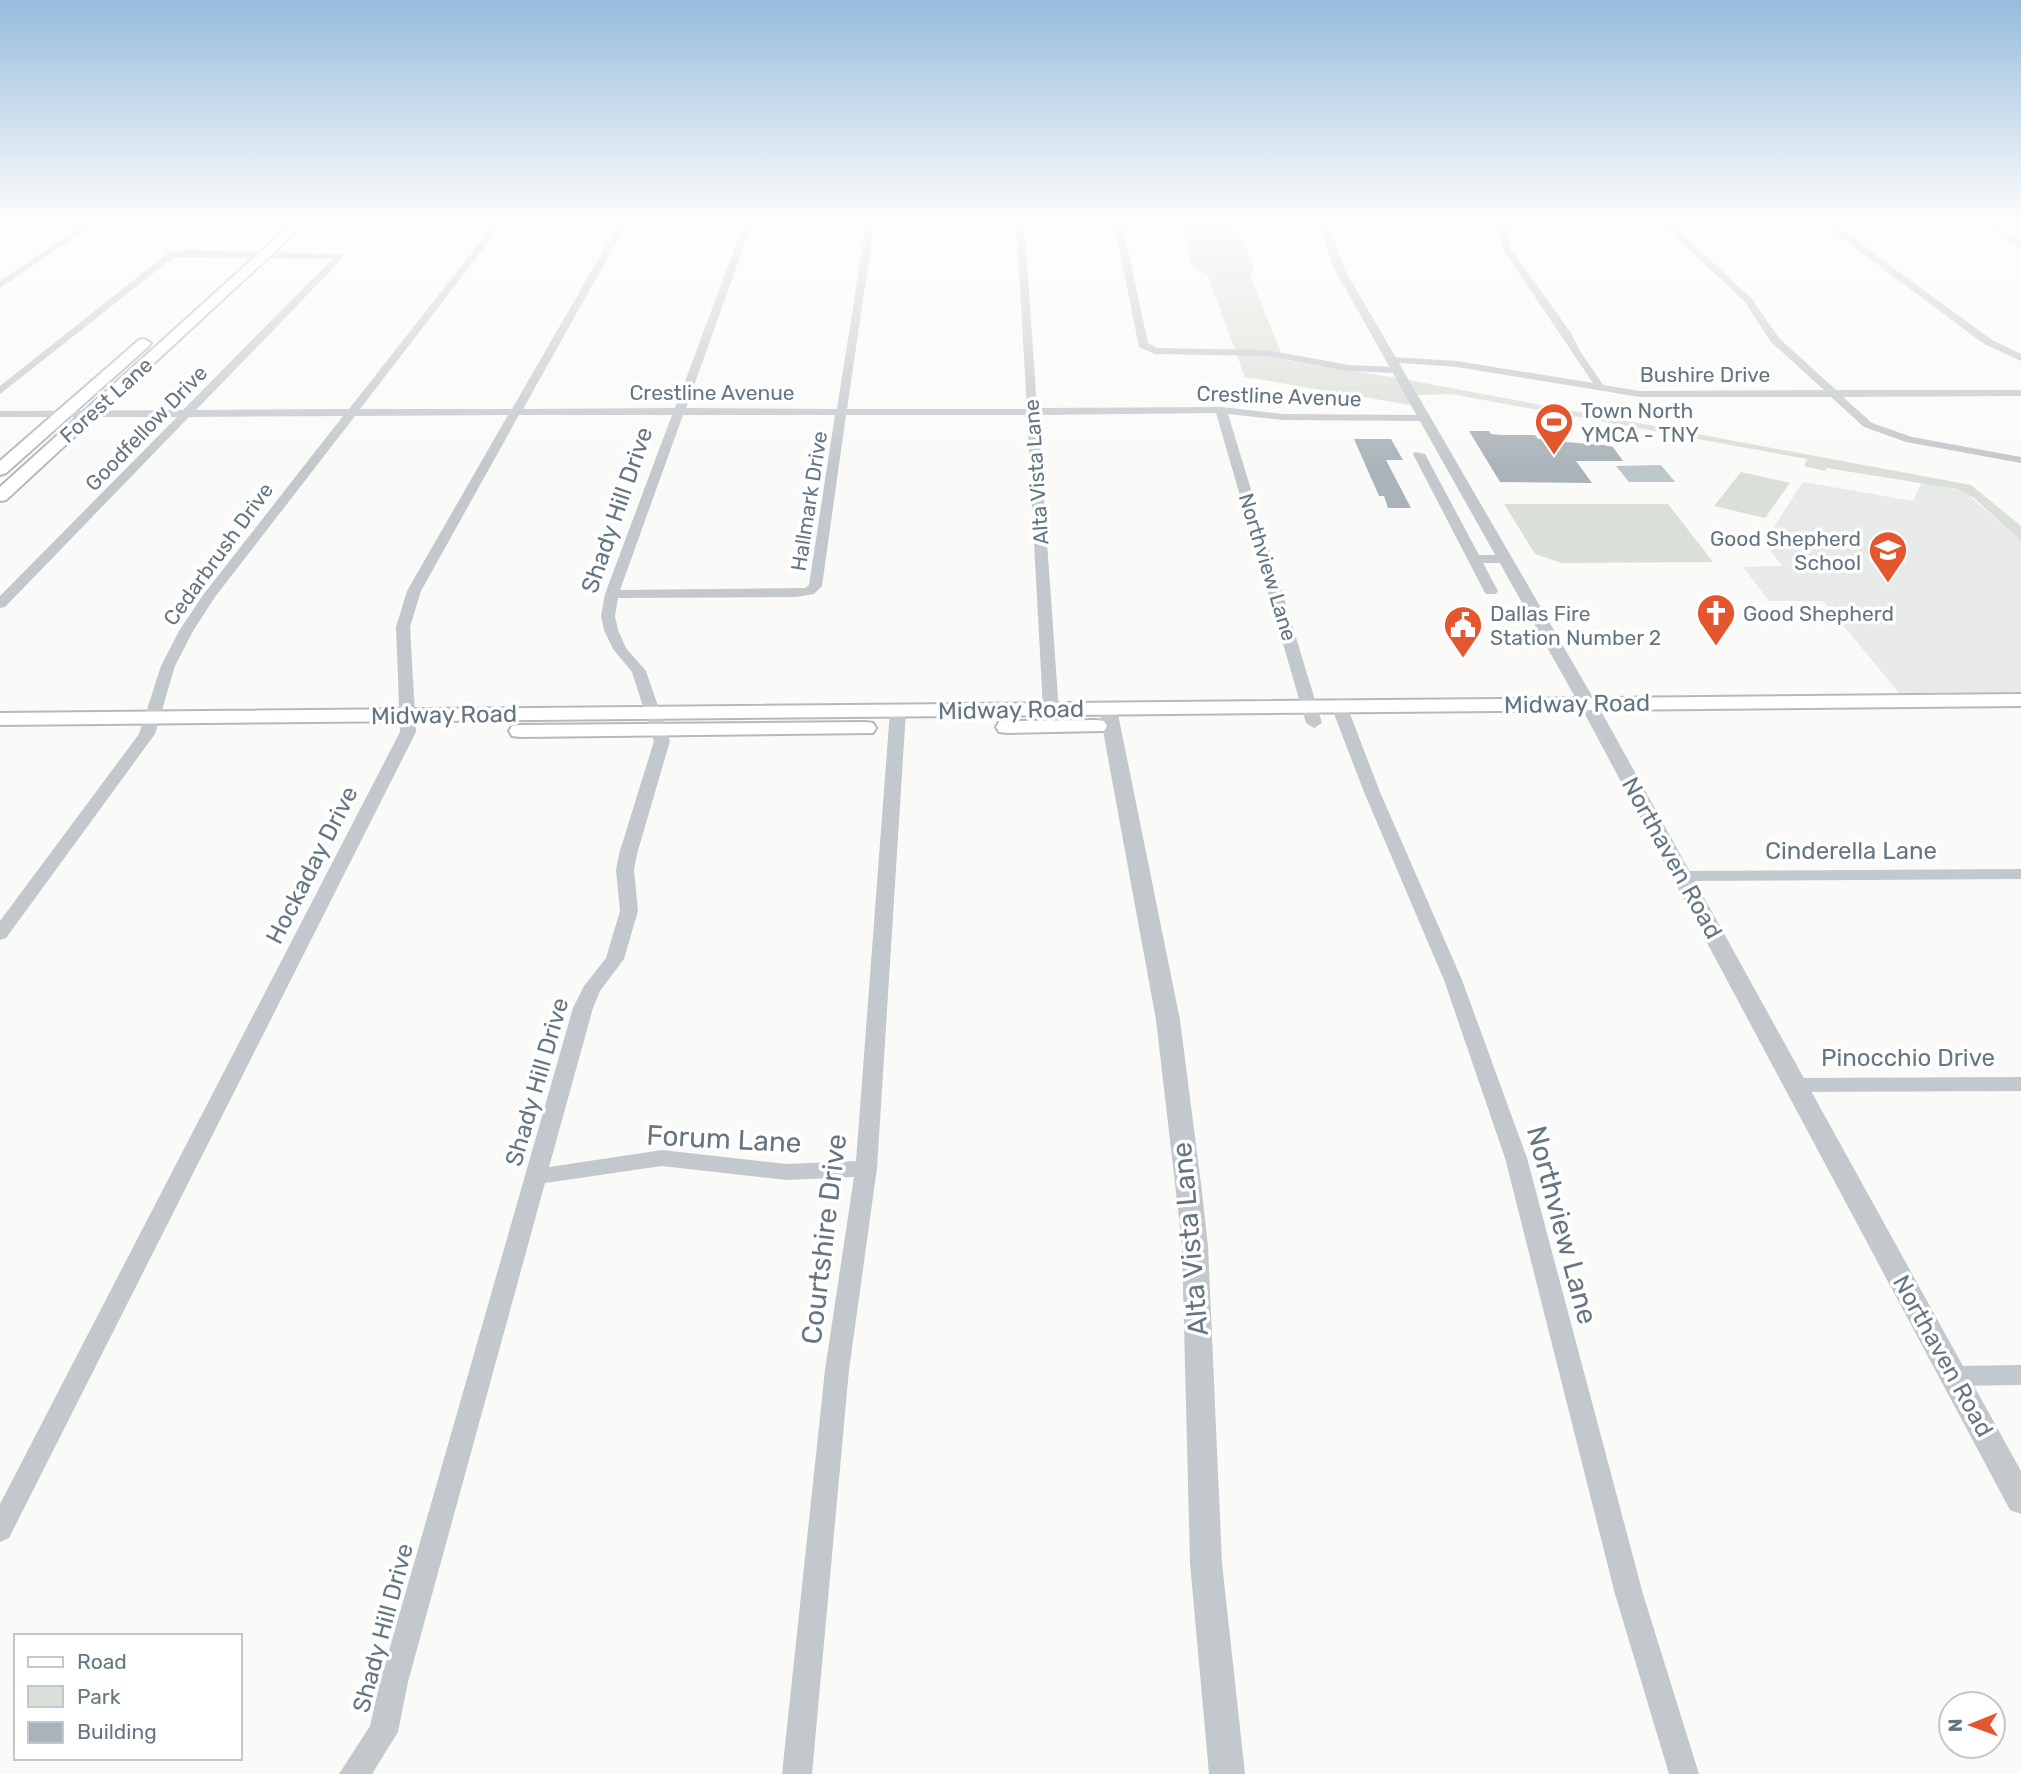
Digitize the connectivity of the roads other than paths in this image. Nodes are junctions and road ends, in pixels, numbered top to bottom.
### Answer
1 (113, 301) edge
2 (207, 301) edge
3 (298, 301) edge
4 (438, 301) edge
5 (579, 301) edge
6 (720, 301) edge
7 (859, 301) edge
8 (1025, 301) edge
9 (1134, 301) edge
10 (1358, 301) edge
11 (1543, 301) edge
12 (1749, 301) edge
13 (1932, 301) edge
14 (160, 328) dead end
15 (2021, 358) edge
16 (1395, 365) junction
17 (1597, 388) junction
18 (0, 391) edge
19 (2021, 393) edge
20 (1833, 394) junction
21 (1221, 410) junction
22 (679, 411) junction
23 (515, 412) junction
24 (843, 412) junction
25 (351, 413) junction
26 (1032, 413) junction
27 (0, 414) edge
28 (90, 414) junction
29 (187, 414) junction
30 (63, 415) junction
31 (1424, 418) junction
32 (1419, 454) dead end
33 (2021, 460) edge
34 (0, 470) edge
35 (1428, 471) junction
36 (1454, 471) junction
37 (0, 496) edge
38 (1475, 559) junction
39 (1504, 559) junction
40 (1491, 591) dead end
41 (612, 594) junction
42 (0, 604) edge
43 (2021, 700) edge
44 (1592, 712) junction
45 (1312, 715) junction
46 (1342, 715) junction
47 (2021, 715) edge
48 (1108, 717) junction
49 (1051, 718) junction
50 (0, 719) edge
51 (897, 719) junction
52 (655, 721) junction
53 (407, 723) junction
54 (149, 726) junction
55 (0, 734) edge
56 (2021, 874) edge
57 (1681, 876) junction
58 (0, 933) edge
59 (2021, 1084) edge
60 (1795, 1085) junction
61 (866, 1168) junction
62 (537, 1176) junction
63 (2021, 1375) edge
64 (1954, 1376) junction
65 (2021, 1500) edge
66 (0, 1530) edge
67 (354, 1774) edge
68 (797, 1774) edge
69 (1227, 1774) edge
70 (1684, 1774) edge

1 - 18 street
2 - 28 main road, Forest Lane
3 - 29 street, Goodfellow Drive
4 - 25 street, Cedarbrush Drive
5 - 23 street, Hockaday Drive
6 - 22 street, Shady Hill Drive
7 - 24 street, Hallmark Drive
8 - 26 street, Alta Vista Lane
9 - 16 street, Bushire Drive
10 - 16 street, Northaven Road
11 - 17 street
12 - 20 street
13 - 15 street
14 - 30 main road, Forest Lane
16 - 17 street, Bushire Drive
16 - 31 street, Northaven Road
17 - 20 street, Bushire Drive
19 - 20 street, Bushire Drive
20 - 33 street
21 - 26 street, Crestline Avenue
21 - 31 street, Crestline Avenue
21 - 45 street, Northview Lane
22 - 23 street, Crestline Avenue
22 - 24 street, Crestline Avenue
22 - 41 street, Shady Hill Drive
23 - 25 street, Crestline Avenue
23 - 53 street, Hockaday Drive
24 - 26 street, Crestline Avenue
24 - 41 street, Hallmark Drive
25 - 29 street, Crestline Avenue
25 - 54 street, Cedarbrush Drive
26 - 49 street, Alta Vista Lane
27 - 30 street, Crestline Avenue
28 - 29 street, Crestline Avenue
28 - 30 street, Crestline Avenue
28 - 37 main road, Forest Lane
29 - 42 street, Goodfellow Drive
30 - 34 main road, Forest Lane
31 - 36 street, Northaven Road
32 - 35 street
35 - 36 street
35 - 38 street
36 - 39 street, Northaven Road
38 - 39 street
38 - 40 street
39 - 44 street, Northaven Road
41 - 52 street, Shady Hill Drive
43 - 44 main road, Midway Road
44 - 46 main road, Midway Road
44 - 47 main road, Midway Road
44 - 57 street, Northaven Road
45 - 46 main road, Midway Road
45 - 48 main road, Midway Road
46 - 70 street, Northview Lane
48 - 49 main road, Midway Road
48 - 69 street, Alta Vista Lane
49 - 51 main road, Midway Road
50 - 54 main road, Midway Road
51 - 52 main road, Midway Road
51 - 61 street, Courtshire Drive
52 - 53 main road, Midway Road
52 - 62 street, Shady Hill Drive
53 - 54 main road, Midway Road
53 - 66 street, Hockaday Drive
54 - 55 main road, Midway Road
54 - 58 street, Cedarbrush Drive
56 - 57 street, Cinderella Lane
57 - 60 street, Northaven Road
59 - 60 street, Pinocchio Drive
60 - 64 street, Northaven Road
61 - 62 street, Forum Lane
61 - 68 street, Courtshire Drive
62 - 67 street, Shady Hill Drive
63 - 64 street
64 - 65 street, Northaven Road

